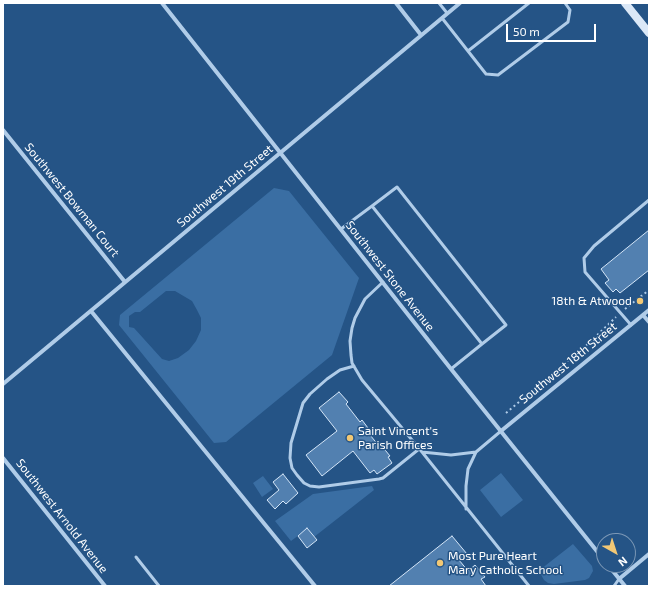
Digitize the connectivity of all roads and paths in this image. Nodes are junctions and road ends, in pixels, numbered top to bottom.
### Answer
1 (162, 3) edge
2 (396, 3) edge
3 (439, 3) edge
4 (460, 3) edge
5 (529, 3) edge
6 (565, 3) edge
7 (625, 3) edge
8 (447, 13) junction
9 (442, 18) junction
10 (649, 33) edge
11 (421, 35) junction
12 (468, 51) junction
13 (3, 130) edge
14 (281, 153) junction
15 (649, 200) edge
16 (372, 206) junction
17 (340, 229) junction
18 (125, 282) junction
19 (382, 282) junction
20 (649, 290) edge
21 (91, 310) junction
22 (649, 310) edge
23 (620, 314) junction
24 (643, 315) junction
25 (649, 322) edge
26 (631, 325) junction
27 (482, 344) junction
28 (354, 366) junction
29 (451, 369) junction
30 (3, 384) edge
31 (506, 413) dead end
32 (501, 432) junction
33 (420, 450) junction
34 (476, 452) junction
35 (3, 458) edge
36 (466, 509) junction
37 (596, 550) edge
38 (649, 554) edge
39 (136, 557) dead end
40 (614, 573) edge
41 (619, 579) junction
42 (105, 586) edge
43 (159, 586) edge
44 (315, 586) edge
45 (529, 586) edge
46 (614, 586) edge
47 (625, 586) edge

1 - 14 street, Southwest Stone Avenue
2 - 11 street
3 - 8 lane
4 - 8 street, Southwest 19th Street
5 - 12 lane
6 - 12 lane
7 - 10 main road
8 - 9 street, Southwest 19th Street
9 - 11 street, Southwest 19th Street
9 - 12 lane
11 - 14 street, Southwest 19th Street
13 - 18 street, Southwest Bowman Court
14 - 17 street, Southwest Stone Avenue
14 - 18 street, Southwest 19th Street
15 - 23 lane
16 - 17 lane
16 - 27 lane
16 - 27 lane
17 - 19 street, Southwest Stone Avenue
18 - 21 street, Southwest 19th Street
19 - 28 lane
19 - 29 street, Southwest Stone Avenue
20 - 23 path
21 - 30 street, Southwest 19th Street
21 - 44 street
22 - 24 street, Southwest 18th Street
23 - 26 lane
23 - 31 path
24 - 25 street
24 - 26 street, Southwest 18th Street
26 - 32 street, Southwest 18th Street
27 - 29 lane
28 - 33 lane
28 - 33 lane
29 - 32 street, Southwest Stone Avenue
32 - 34 lane
32 - 37 street, Southwest Stone Avenue
33 - 34 lane
33 - 36 lane
34 - 36 lane
35 - 42 street, Southwest Arnold Avenue
36 - 45 lane
38 - 41 street
39 - 43 lane
40 - 41 street
41 - 46 lane
41 - 47 street

